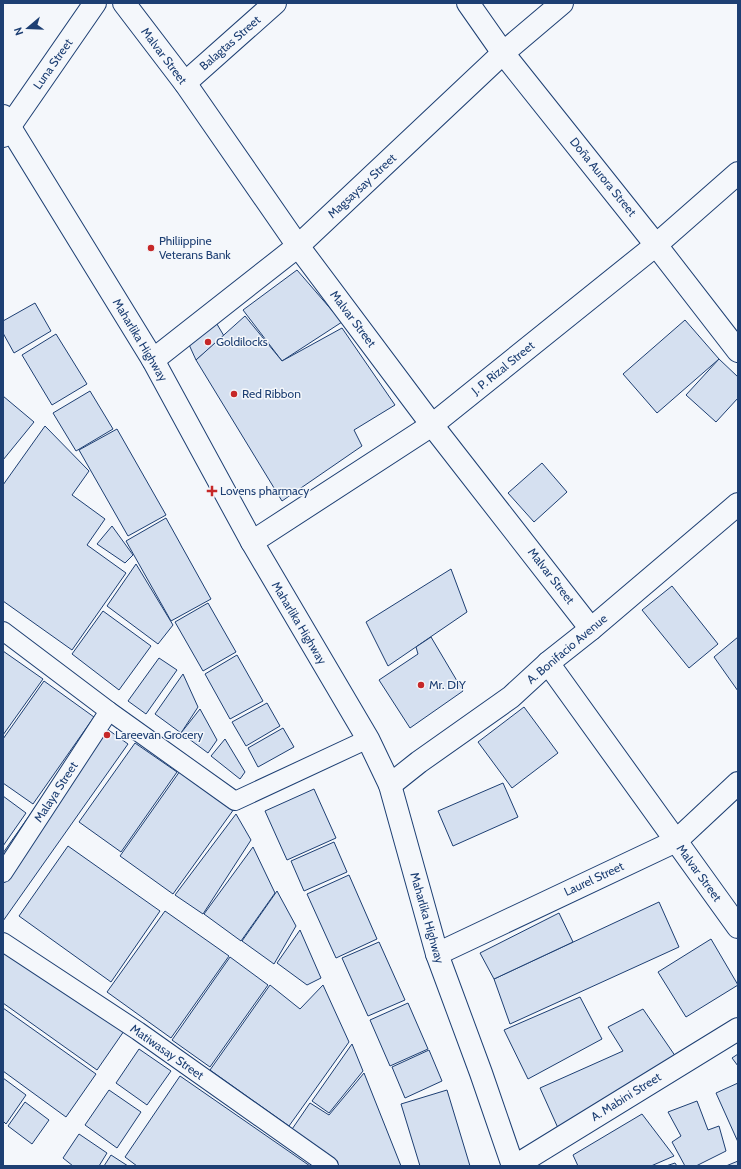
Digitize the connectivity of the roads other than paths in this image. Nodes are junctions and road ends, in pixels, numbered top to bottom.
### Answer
1 (95, 3) edge
2 (124, 3) edge
3 (275, 3) edge
4 (468, 3) edge
5 (562, 3) edge
6 (503, 53) junction
7 (185, 83) junction
8 (5, 126) edge
9 (738, 173) edge
10 (656, 245) junction
11 (298, 246) junction
12 (738, 351) edge
13 (153, 360) junction
14 (432, 425) junction
15 (738, 504) edge
16 (252, 542) junction
17 (592, 629) junction
18 (3, 631) edge
19 (548, 663) junction
20 (109, 711) junction
21 (368, 739) junction
22 (738, 784) edge
23 (390, 785) junction
24 (676, 841) junction
25 (3, 873) edge
26 (738, 926) edge
27 (3, 942) edge
28 (436, 954) junction
29 (738, 1029) edge
30 (329, 1166) edge
31 (514, 1166) edge

1 - 8 street, Luna Street
2 - 7 street, Malvar Street
3 - 7 street, Balagtas Street
4 - 6 street, Doña Aurora Street
5 - 6 street, Magsaysay Street
6 - 10 street, Doña Aurora Street
6 - 11 street, Magsaysay Street
7 - 11 street, Malvar Street
8 - 13 street, Maharlika Highway
9 - 10 street, J. P. Rizal Street
10 - 12 street, Doña Aurora Street
10 - 14 street, J. P. Rizal Street
11 - 13 street, Magsaysay Street
11 - 14 street, Malvar Street
13 - 16 street, Maharlika Highway
14 - 16 street, J. P. Rizal Street
14 - 17 street, Malvar Street
15 - 17 street, A. Bonifacio Avenue
16 - 21 street, Maharlika Highway
17 - 19 street, A. Bonifacio Avenue
18 - 20 street
19 - 23 street, A. Bonifacio Avenue
19 - 24 street, Malvar Street
20 - 21 street
20 - 25 street, Malaya Street
21 - 23 street, Maharlika Highway
22 - 24 street, Laurel Street
23 - 28 street, Maharlika Highway
24 - 26 street, Malvar Street
24 - 28 street, Laurel Street
27 - 30 street, Matiwasay Street
28 - 31 street, Maharlika Highway
29 - 31 street, A. Mabini Street

